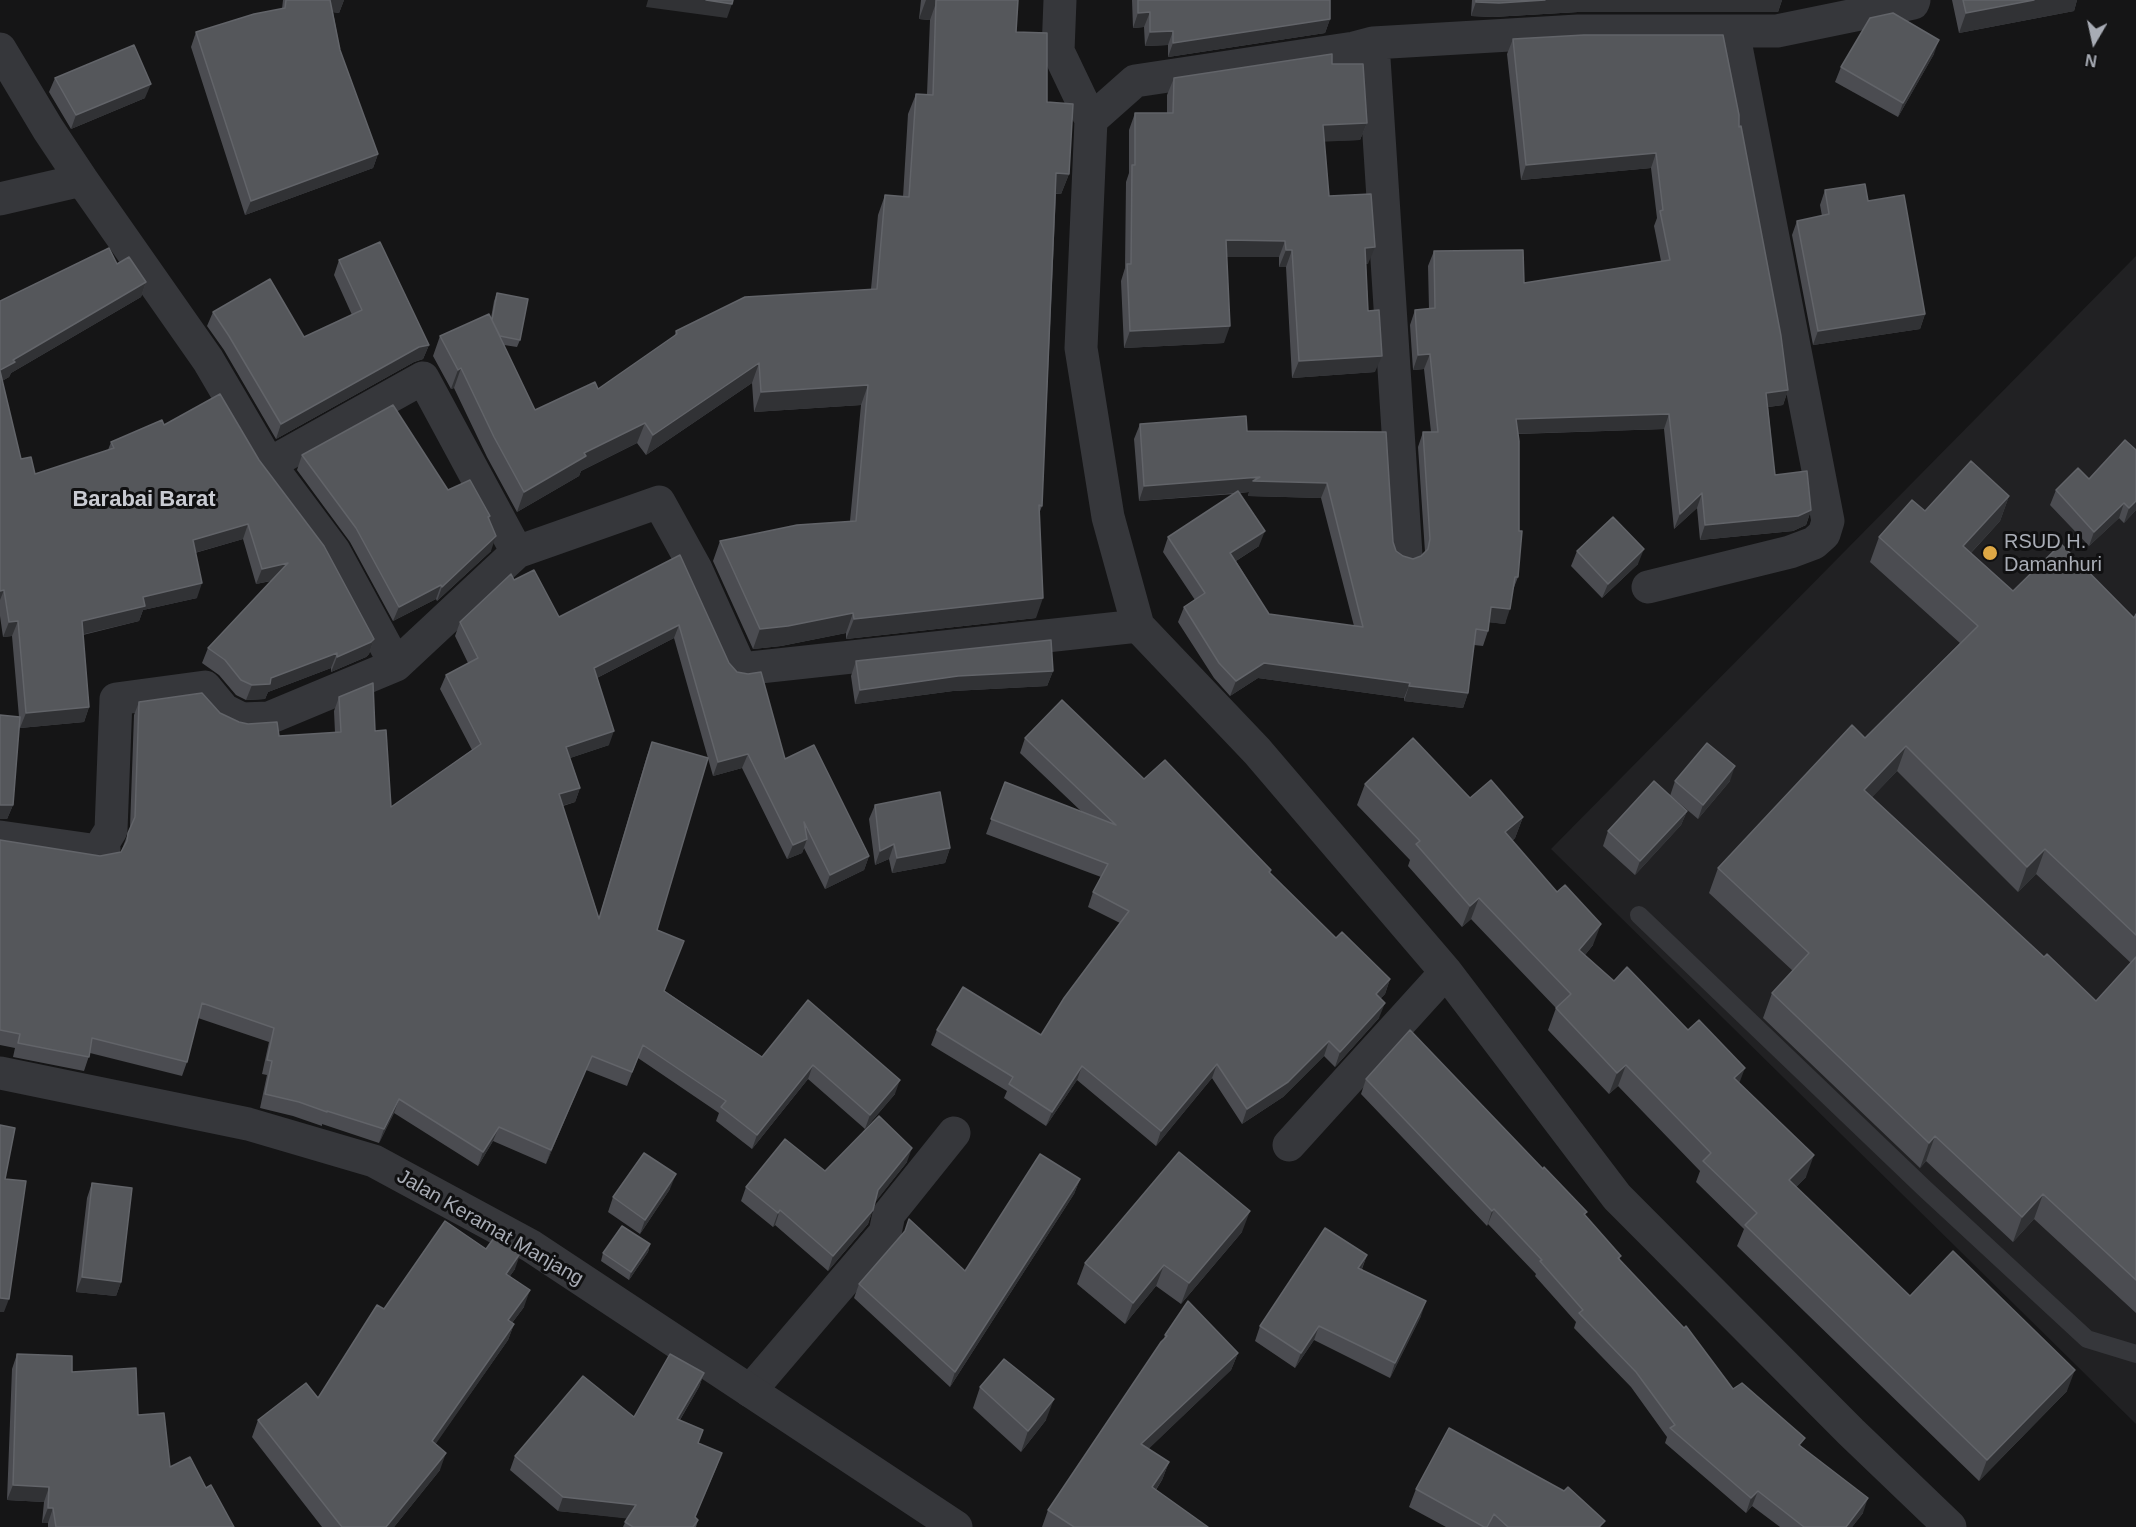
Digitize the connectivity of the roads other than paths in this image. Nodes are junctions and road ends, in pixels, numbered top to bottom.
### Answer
1 (1060, 0) edge
2 (1914, 0) edge
3 (1733, 31) junction
4 (1373, 43) junction
5 (0, 50) edge
6 (1091, 120) junction
7 (82, 180) junction
8 (0, 199) edge
9 (269, 464) junction
10 (517, 552) junction
11 (1406, 555) edge
12 (1648, 587) dead end
13 (1138, 626) junction
14 (396, 665) junction
15 (0, 837) edge
16 (1639, 915) dead end
17 (1446, 972) junction
18 (0, 1072) edge
19 (954, 1133) dead end
20 (1289, 1145) dead end
21 (2136, 1354) edge
22 (750, 1391) junction
23 (956, 1527) edge
24 (1950, 1527) edge

1 - 6 street
2 - 3 street
3 - 4 street
3 - 12 street
4 - 6 street
4 - 11 street
5 - 7 street
6 - 13 street
7 - 8 street
7 - 9 street
9 - 10 street
9 - 14 street
10 - 13 street
10 - 14 street
13 - 17 street
14 - 15 street
16 - 21 lane
17 - 20 street
17 - 24 street
18 - 22 street, Jalan Keramat Manjang
19 - 22 street
22 - 23 street, Jalan Keramat Manjang

